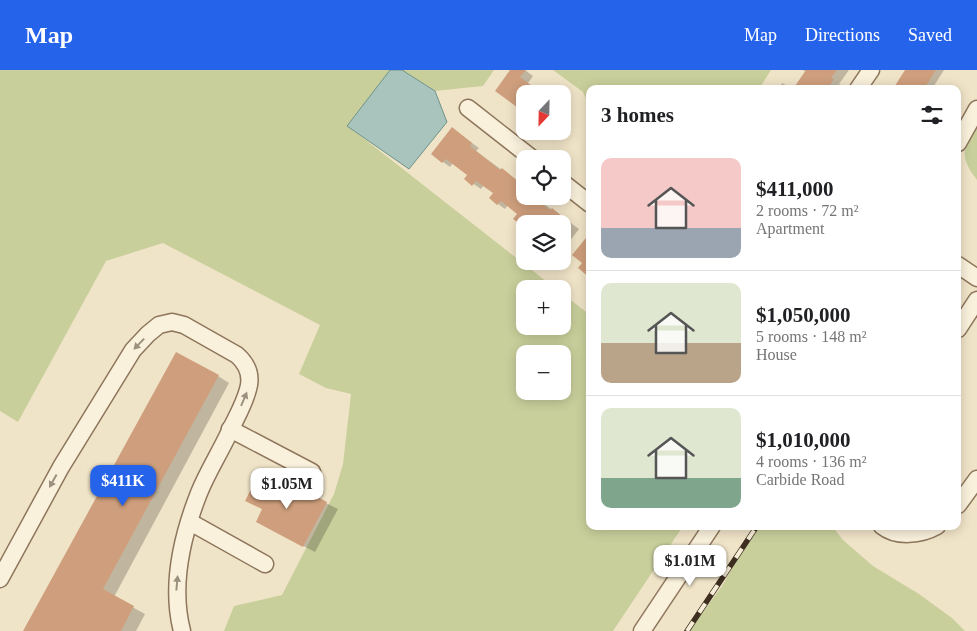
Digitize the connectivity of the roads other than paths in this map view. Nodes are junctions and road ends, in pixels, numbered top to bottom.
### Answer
1 (871, 70) edge
2 (861, 85) edge
3 (468, 108) dead end
4 (977, 108) edge
5 (961, 137) edge
6 (522, 150) edge
7 (571, 189) edge
8 (586, 201) edge
9 (961, 267) edge
10 (977, 278) edge
11 (977, 300) edge
12 (961, 324) edge
13 (230, 429) junction
14 (312, 472) dead end
15 (977, 479) edge
16 (961, 500) edge
17 (190, 522) junction
18 (709, 530) edge
19 (890, 530) edge
20 (927, 530) edge
21 (265, 564) dead end
22 (0, 579) edge
23 (182, 631) edge
24 (642, 631) edge

1 - 2 street
3 - 6 street
4 - 5 street
7 - 8 street
9 - 10 street
11 - 12 street
13 - 14 street
13 - 17 street
13 -> 22 street
15 - 16 street
17 - 21 street
23 -> 17 street
18 - 24 street
19 - 20 street

